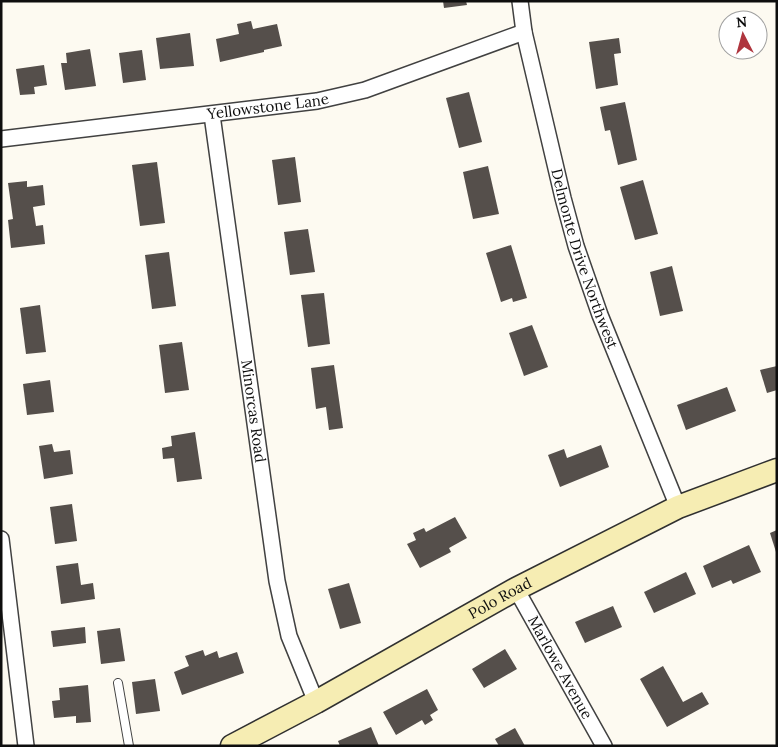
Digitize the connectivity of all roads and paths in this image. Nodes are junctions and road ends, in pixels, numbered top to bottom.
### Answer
1 (520, 1) edge
2 (524, 32) junction
3 (212, 115) junction
4 (1, 139) edge
5 (777, 470) edge
6 (678, 507) junction
7 (1, 539) edge
8 (516, 589) junction
9 (118, 683) dead end
10 (316, 702) junction
11 (26, 746) edge
12 (129, 746) edge
13 (232, 746) edge
14 (604, 746) edge

1 - 2 street, Delmonte Drive Northwest
2 - 3 street, Yellowstone Lane
2 - 6 street, Delmonte Drive Northwest
3 - 4 street, Yellowstone Lane
3 - 10 street, Minorcas Road
5 - 6 main road, Polo Road
6 - 8 main road, Polo Road
7 - 11 street
8 - 10 main road, Polo Road
8 - 14 street, Marlowe Avenue
9 - 12 lane
10 - 13 main road, Polo Road

